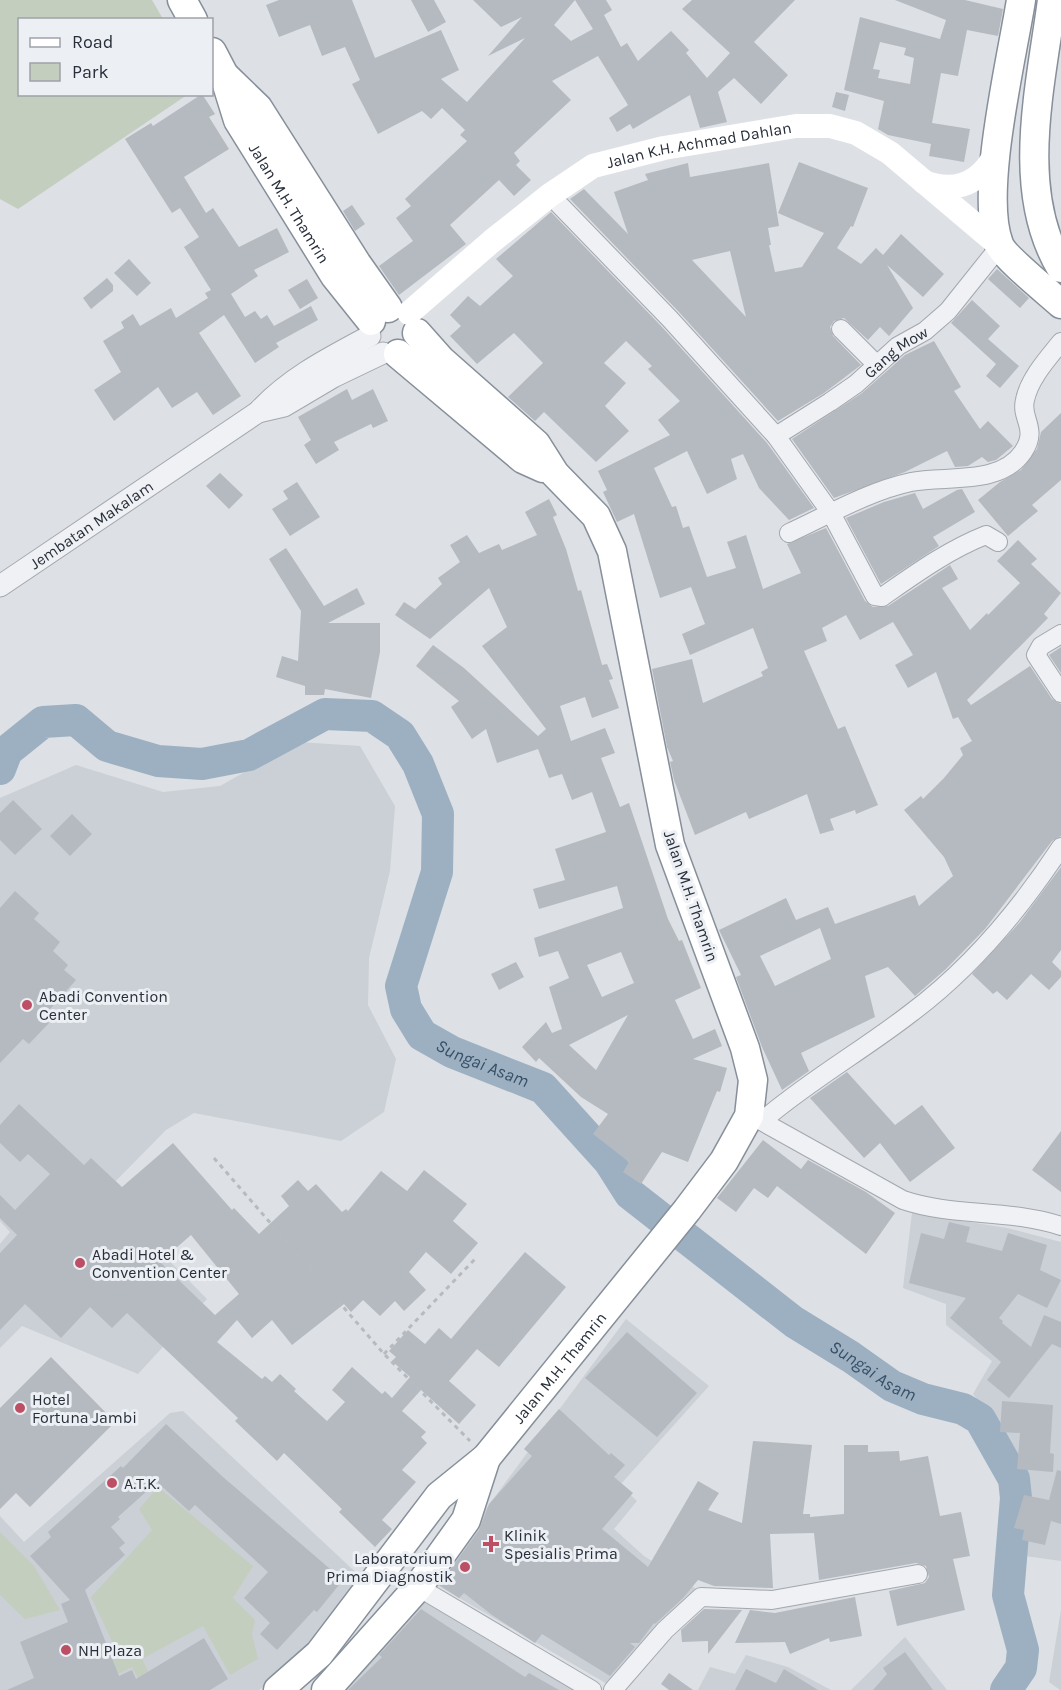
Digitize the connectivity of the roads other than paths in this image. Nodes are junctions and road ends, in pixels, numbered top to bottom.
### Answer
1 (182, 0) edge
2 (1021, 0) edge
3 (1052, 0) edge
4 (192, 18) edge
5 (218, 64) edge
6 (996, 153) junction
7 (924, 182) junction
8 (550, 195) junction
9 (999, 246) junction
10 (1056, 281) edge
11 (841, 328) dead end
12 (391, 331) junction
13 (1061, 342) edge
14 (876, 364) junction
15 (776, 436) junction
16 (831, 513) junction
17 (789, 532) dead end
18 (998, 542) dead end
19 (0, 586) edge
20 (1061, 634) edge
21 (1061, 693) edge
22 (1061, 847) edge
23 (756, 1118) junction
24 (1061, 1226) edge
25 (486, 1458) junction
26 (918, 1574) dead end
27 (418, 1587) junction
28 (278, 1690) edge
29 (326, 1690) edge
30 (592, 1690) edge
31 (613, 1690) edge

1 - 4 highway
2 - 6 highway
3 - 10 highway
5 - 12 highway, Jalan M.H. Thamrin
6 - 7 main road
6 - 9 highway
7 - 8 main road, Jalan K.H. Achmad Dahlan
7 - 9 main road, Jalan K.H. Achmad Dahlan
8 - 12 main road, Jalan K.H. Achmad Dahlan
8 - 15 street
9 - 10 highway
9 - 14 street, Gang Mow
11 - 14 street
12 - 19 street, Jembatan Makalam
12 - 23 highway, Jalan M.H. Thamrin
13 - 16 street
14 - 15 street, Gang Mow
15 - 16 street
16 - 17 street
16 - 18 street
20 - 21 street
22 - 23 street
23 - 24 street
23 - 25 highway, Jalan M.H. Thamrin
25 - 27 highway, Jalan M.H. Thamrin
25 - 28 highway, Jalan M.H. Thamrin
26 - 31 street
27 - 29 highway, Jalan M.H. Thamrin
27 - 30 street

